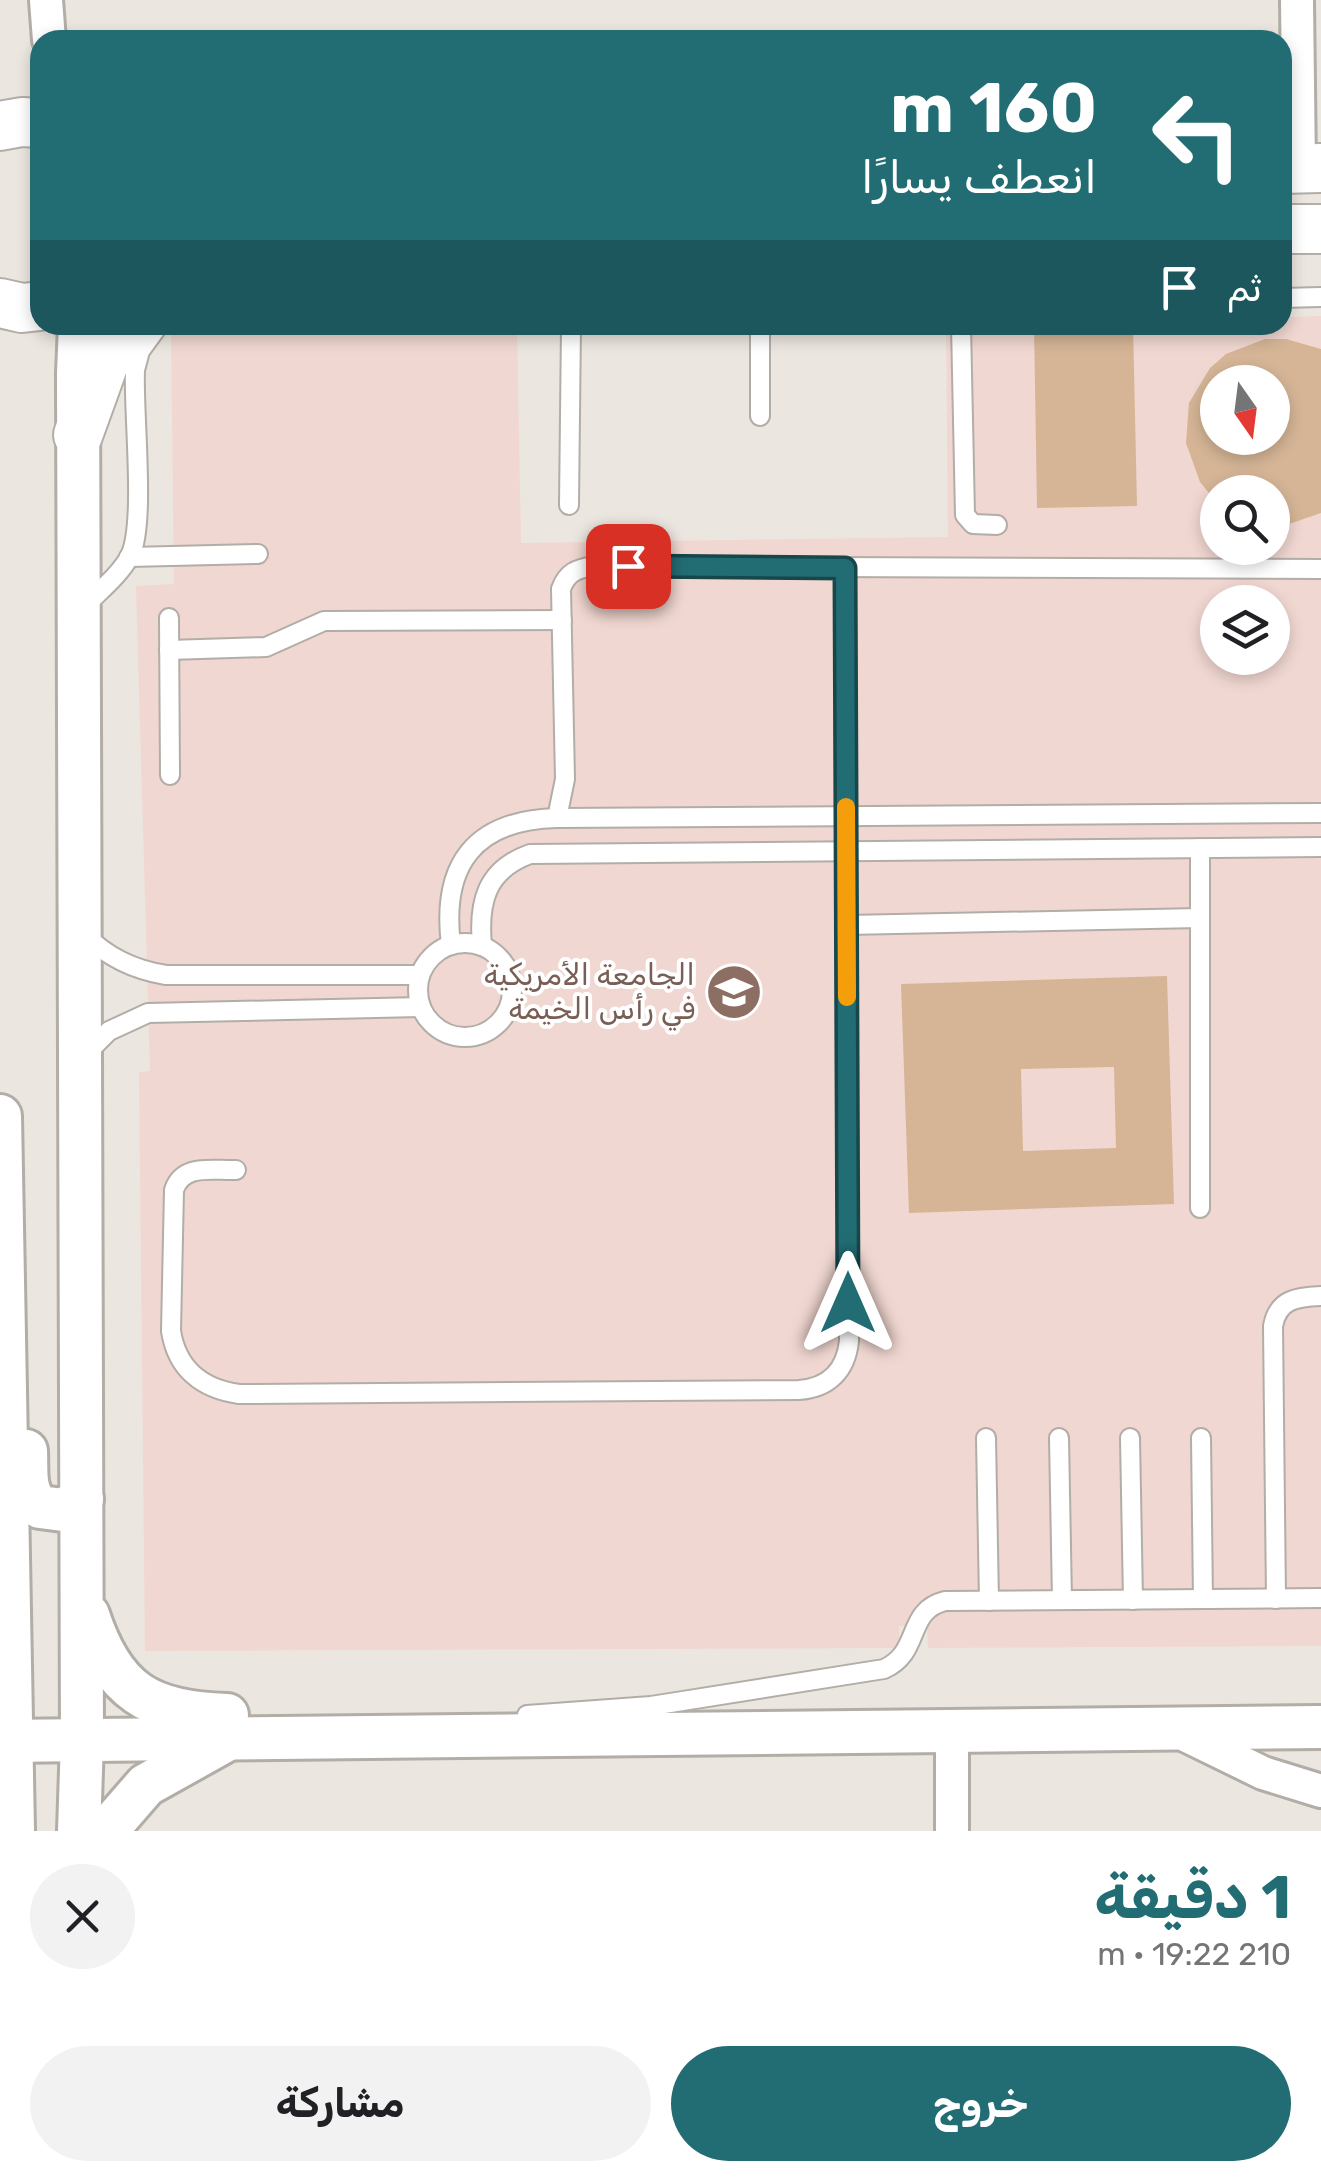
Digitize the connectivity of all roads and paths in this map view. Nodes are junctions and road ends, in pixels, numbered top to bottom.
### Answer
1 (46, 0) edge
2 (1296, 0) edge
3 (48, 30) edge
4 (30, 122) edge
5 (0, 126) edge
6 (1301, 168) edge
7 (1292, 229) edge
8 (1321, 229) edge
9 (1321, 297) edge
10 (1292, 298) edge
11 (0, 303) edge
12 (30, 307) edge
13 (80, 335) edge
14 (121, 335) edge
15 (151, 335) edge
16 (571, 335) edge
17 (760, 335) edge
18 (962, 335) edge
19 (760, 416) dead end
20 (78, 434) junction
21 (570, 505) dead end
22 (996, 525) dead end
23 (258, 554) dead end
24 (129, 557) junction
25 (845, 568) junction
26 (1321, 569) edge
27 (79, 612) junction
28 (169, 618) dead end
29 (562, 620) junction
30 (169, 650) junction
31 (170, 775) dead end
32 (1321, 813) edge
33 (846, 816) junction
34 (556, 818) junction
35 (1321, 847) edge
36 (1200, 848) junction
37 (846, 850) junction
38 (1200, 918) junction
39 (846, 925) junction
40 (80, 930) junction
41 (451, 945) junction
42 (482, 946) junction
43 (420, 974) junction
44 (421, 1007) junction
45 (81, 1064) junction
46 (0, 1116) edge
47 (236, 1170) dead end
48 (1200, 1208) dead end
49 (1321, 1296) edge
50 (3, 1323) junction
51 (986, 1438) dead end
52 (1059, 1438) dead end
53 (1130, 1438) dead end
54 (1201, 1438) dead end
55 (82, 1499) junction
56 (4, 1533) edge
57 (82, 1596) junction
58 (1276, 1598) junction
59 (1321, 1598) edge
60 (1203, 1599) junction
61 (1062, 1600) junction
62 (1133, 1600) junction
63 (988, 1601) junction
64 (1321, 1727) edge
65 (1171, 1728) junction
66 (952, 1730) junction
67 (457, 1736) junction
68 (370, 1737) junction
69 (230, 1738) junction
70 (6, 1740) edge
71 (82, 1740) junction
72 (1321, 1791) edge
73 (13, 1831) edge
74 (79, 1831) edge
75 (106, 1831) edge
76 (952, 1831) edge

1 - 3 street
2 - 6 street
4 - 5 main road
7 - 8 main road
9 - 10 lane
11 - 12 main road
13 - 20 street
14 - 20 main road
15 - 24 lane
16 - 21 lane
17 - 19 lane
18 - 22 lane
20 - 27 street
23 - 24 lane
24 - 27 lane
25 - 26 lane
25 - 29 lane
25 - 33 lane
27 - 40 street
28 - 30 lane
29 - 30 lane
29 - 34 lane
30 - 31 lane
32 - 33 lane
33 - 34 lane
33 - 37 lane
34 - 41 lane
35 - 36 lane
36 - 37 lane
36 - 38 lane
37 - 39 lane
37 - 42 lane
38 - 39 lane
38 - 48 lane
39 - 47 lane
40 - 43 lane
40 - 45 street
41 - 42 lane
41 - 43 lane
42 - 44 lane
43 - 44 lane
44 - 45 lane
45 - 55 street
46 - 50 street
49 - 58 lane
50 - 55 street
50 - 56 street
51 - 63 lane
52 - 61 lane
53 - 62 lane
54 - 60 lane
55 - 57 street
56 - 70 street
57 - 68 street
57 - 71 street
58 - 59 lane
58 - 60 lane
60 - 62 lane
61 - 62 lane
61 - 63 lane
63 - 67 lane
64 - 65 street
65 - 66 street
65 - 72 street
66 - 67 street
66 - 76 street
67 - 68 street
68 - 69 street
69 - 71 street
69 - 75 street
70 - 71 street
70 - 73 street
71 - 74 street

